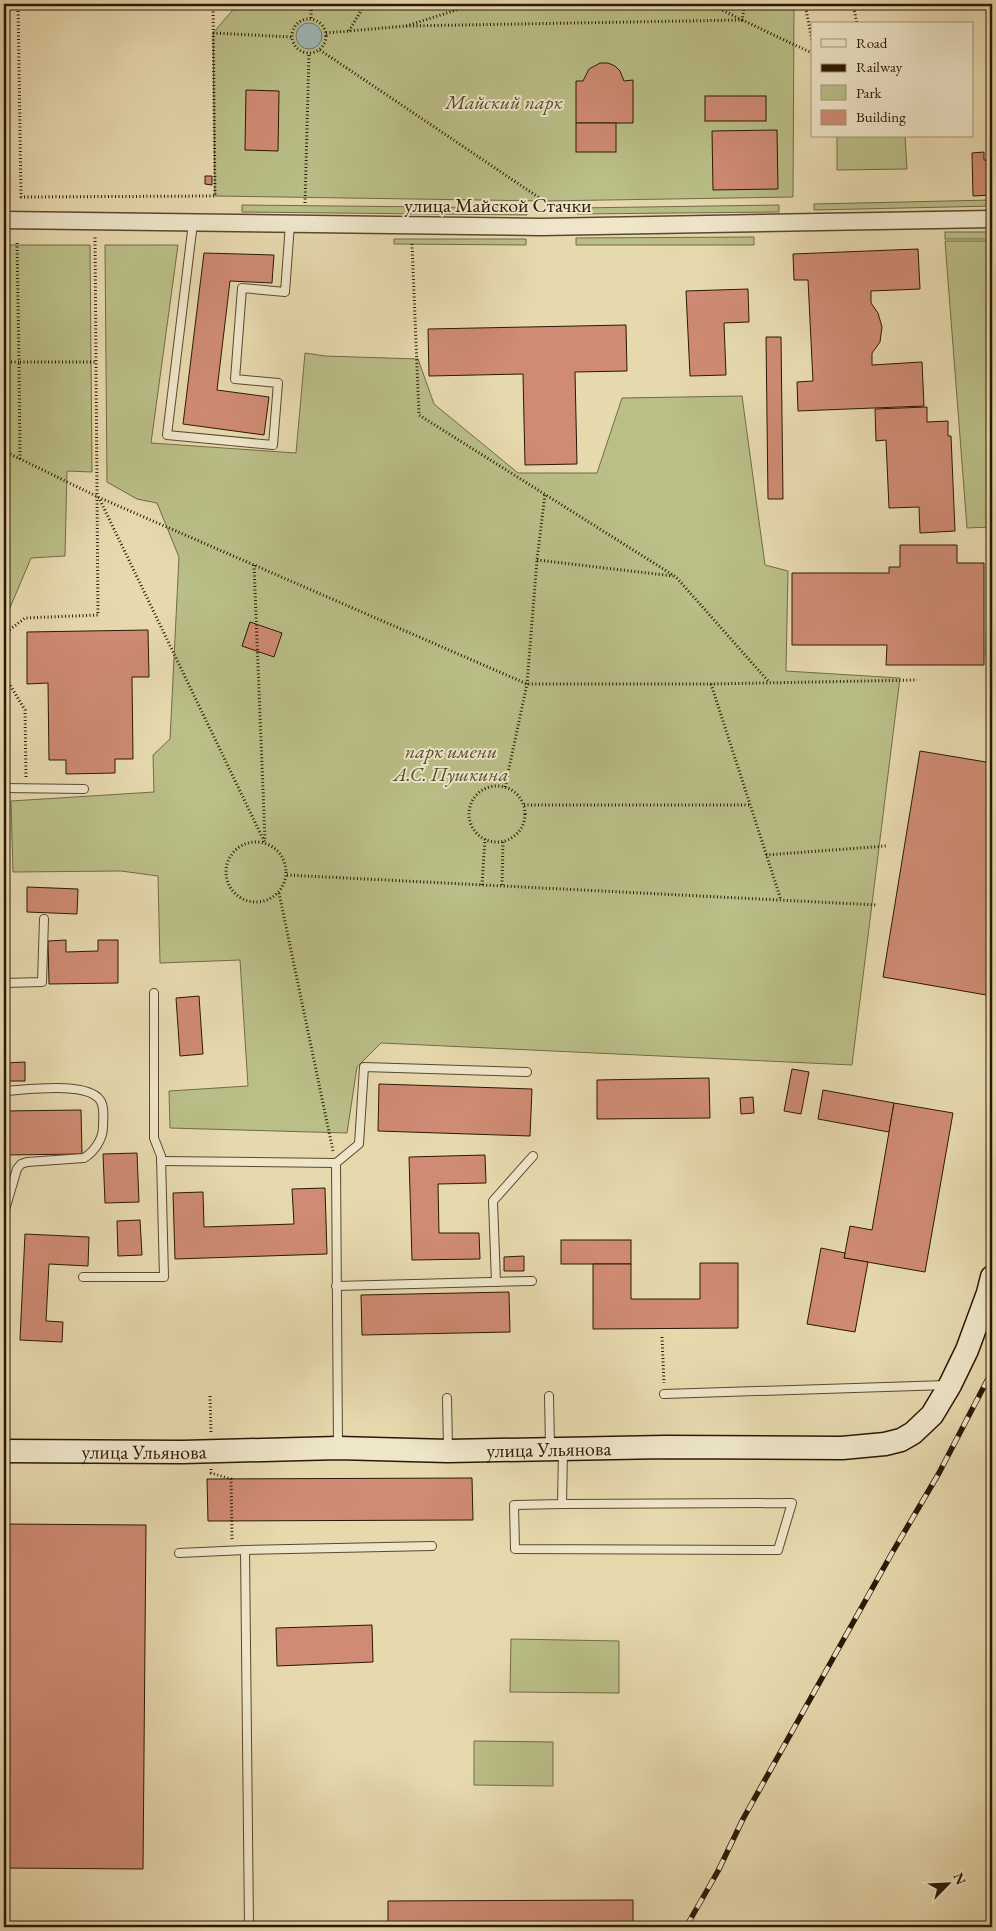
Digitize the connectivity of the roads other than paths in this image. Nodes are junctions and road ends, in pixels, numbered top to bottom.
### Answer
1 (992, 219) edge
2 (4, 220) edge
3 (193, 222) junction
4 (290, 224) junction
5 (4, 788) edge
6 (84, 789) dead end
7 (44, 919) dead end
8 (4, 982) edge
9 (154, 993) dead end
10 (527, 1072) dead end
11 (4, 1091) edge
12 (533, 1156) dead end
13 (161, 1161) junction
14 (336, 1163) junction
15 (4, 1213) edge
16 (83, 1277) dead end
17 (992, 1277) edge
18 (532, 1281) dead end
19 (496, 1282) junction
20 (336, 1286) junction
21 (950, 1385) junction
22 (664, 1394) road end
23 (549, 1396) dead end
24 (447, 1398) dead end
25 (338, 1448) junction
26 (556, 1449) junction
27 (4, 1451) edge
28 (448, 1451) junction
29 (562, 1504) junction
30 (432, 1546) dead end
31 (245, 1550) junction
32 (179, 1553) dead end
33 (249, 1927) edge

1 - 4 street, улица Майской Стачки
2 - 3 street, улица Майской Стачки
3 - 4 street, улица Майской Стачки
3 - 4 lane
5 - 6 lane
7 - 8 lane
9 - 13 lane
10 - 14 lane
11 - 15 lane
12 - 19 lane
13 - 14 lane
13 - 16 lane
14 - 20 lane
17 - 21 main road, улица Ульянова
18 - 19 lane
19 - 20 lane
20 - 25 lane
21 - 22 lane
21 - 26 main road, улица Ульянова
23 - 26 lane
24 - 28 lane
25 - 27 main road, улица Ульянова
25 - 28 main road, улица Ульянова
26 - 28 main road, улица Ульянова
26 - 29 lane
29 - 29 lane
30 - 31 lane
31 - 32 lane
31 - 33 lane

